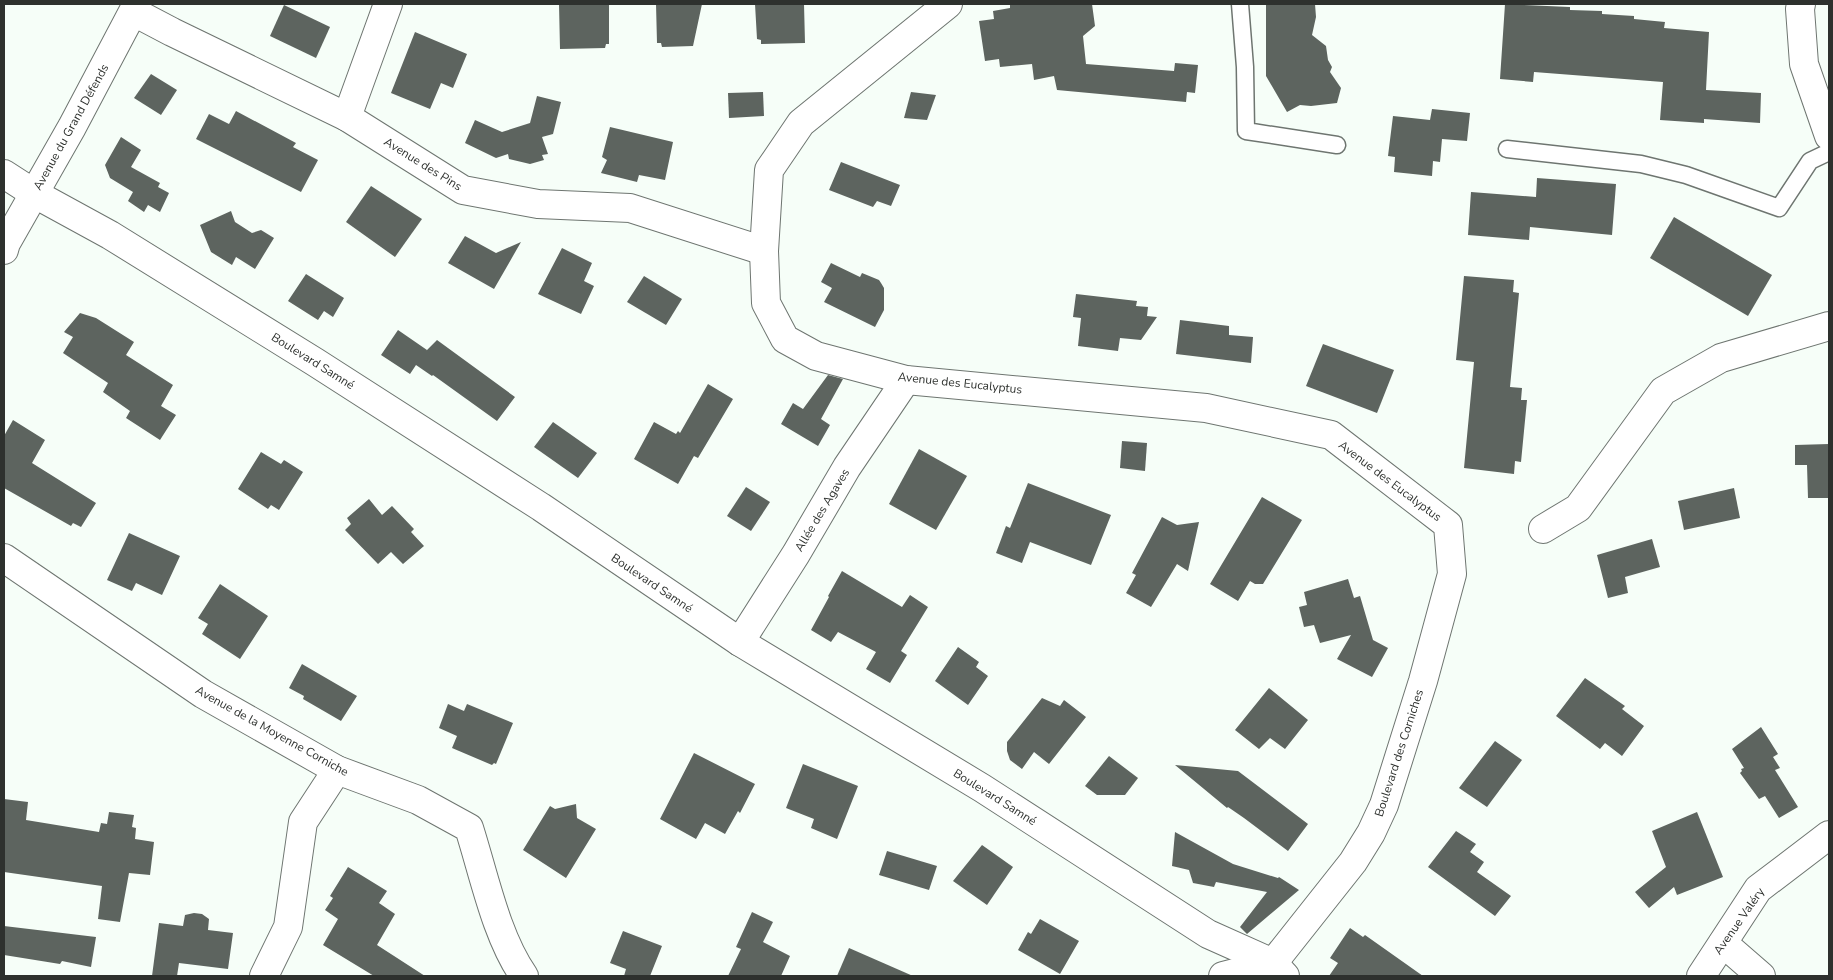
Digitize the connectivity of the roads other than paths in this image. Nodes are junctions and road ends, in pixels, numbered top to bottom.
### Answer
1 (388, 4) edge
2 (948, 4) edge
3 (1240, 4) edge
4 (1801, 4) edge
5 (135, 8) edge
6 (347, 117) junction
7 (1829, 136) edge
8 (1337, 145) dead end
9 (1507, 149) dead end
10 (1829, 152) edge
11 (4, 174) edge
12 (35, 194) junction
13 (4, 250) edge
14 (764, 251) junction
15 (1829, 326) edge
16 (906, 380) junction
17 (1543, 529) dead end
18 (4, 558) edge
19 (1452, 574) joint
20 (740, 642) junction
21 (337, 770) junction
22 (1829, 835) edge
23 (1723, 943) junction
24 (1279, 969) edge
25 (264, 976) edge
26 (524, 976) edge
27 (1223, 976) edge
28 (1701, 976) edge
29 (1761, 976) edge

1 - 6 street
2 - 14 street, Avenue des Eucalyptus
3 - 8 lane
4 - 7 street
5 - 6 street, Avenue des Pins
5 - 12 street, Avenue du Grand Défends
6 - 14 street, Avenue des Pins
9 - 10 lane
11 - 12 street, Boulevard Samné
12 - 13 street, Avenue du Grand Défends
12 - 20 street, Boulevard Samné
14 - 16 street, Avenue des Eucalyptus
15 - 17 street
16 - 19 street, Avenue des Eucalyptus
16 - 20 street, Allée des Agaves
18 - 21 street, Avenue de la Moyenne Corniche
19 - 24 street, Boulevard des Corniches
20 - 24 street, Boulevard Samné
21 - 25 street
21 - 26 street, Avenue de la Moyenne Corniche
22 - 23 street, Avenue Valéry
23 - 28 street, Avenue Valéry
23 - 29 street
24 - 27 street

